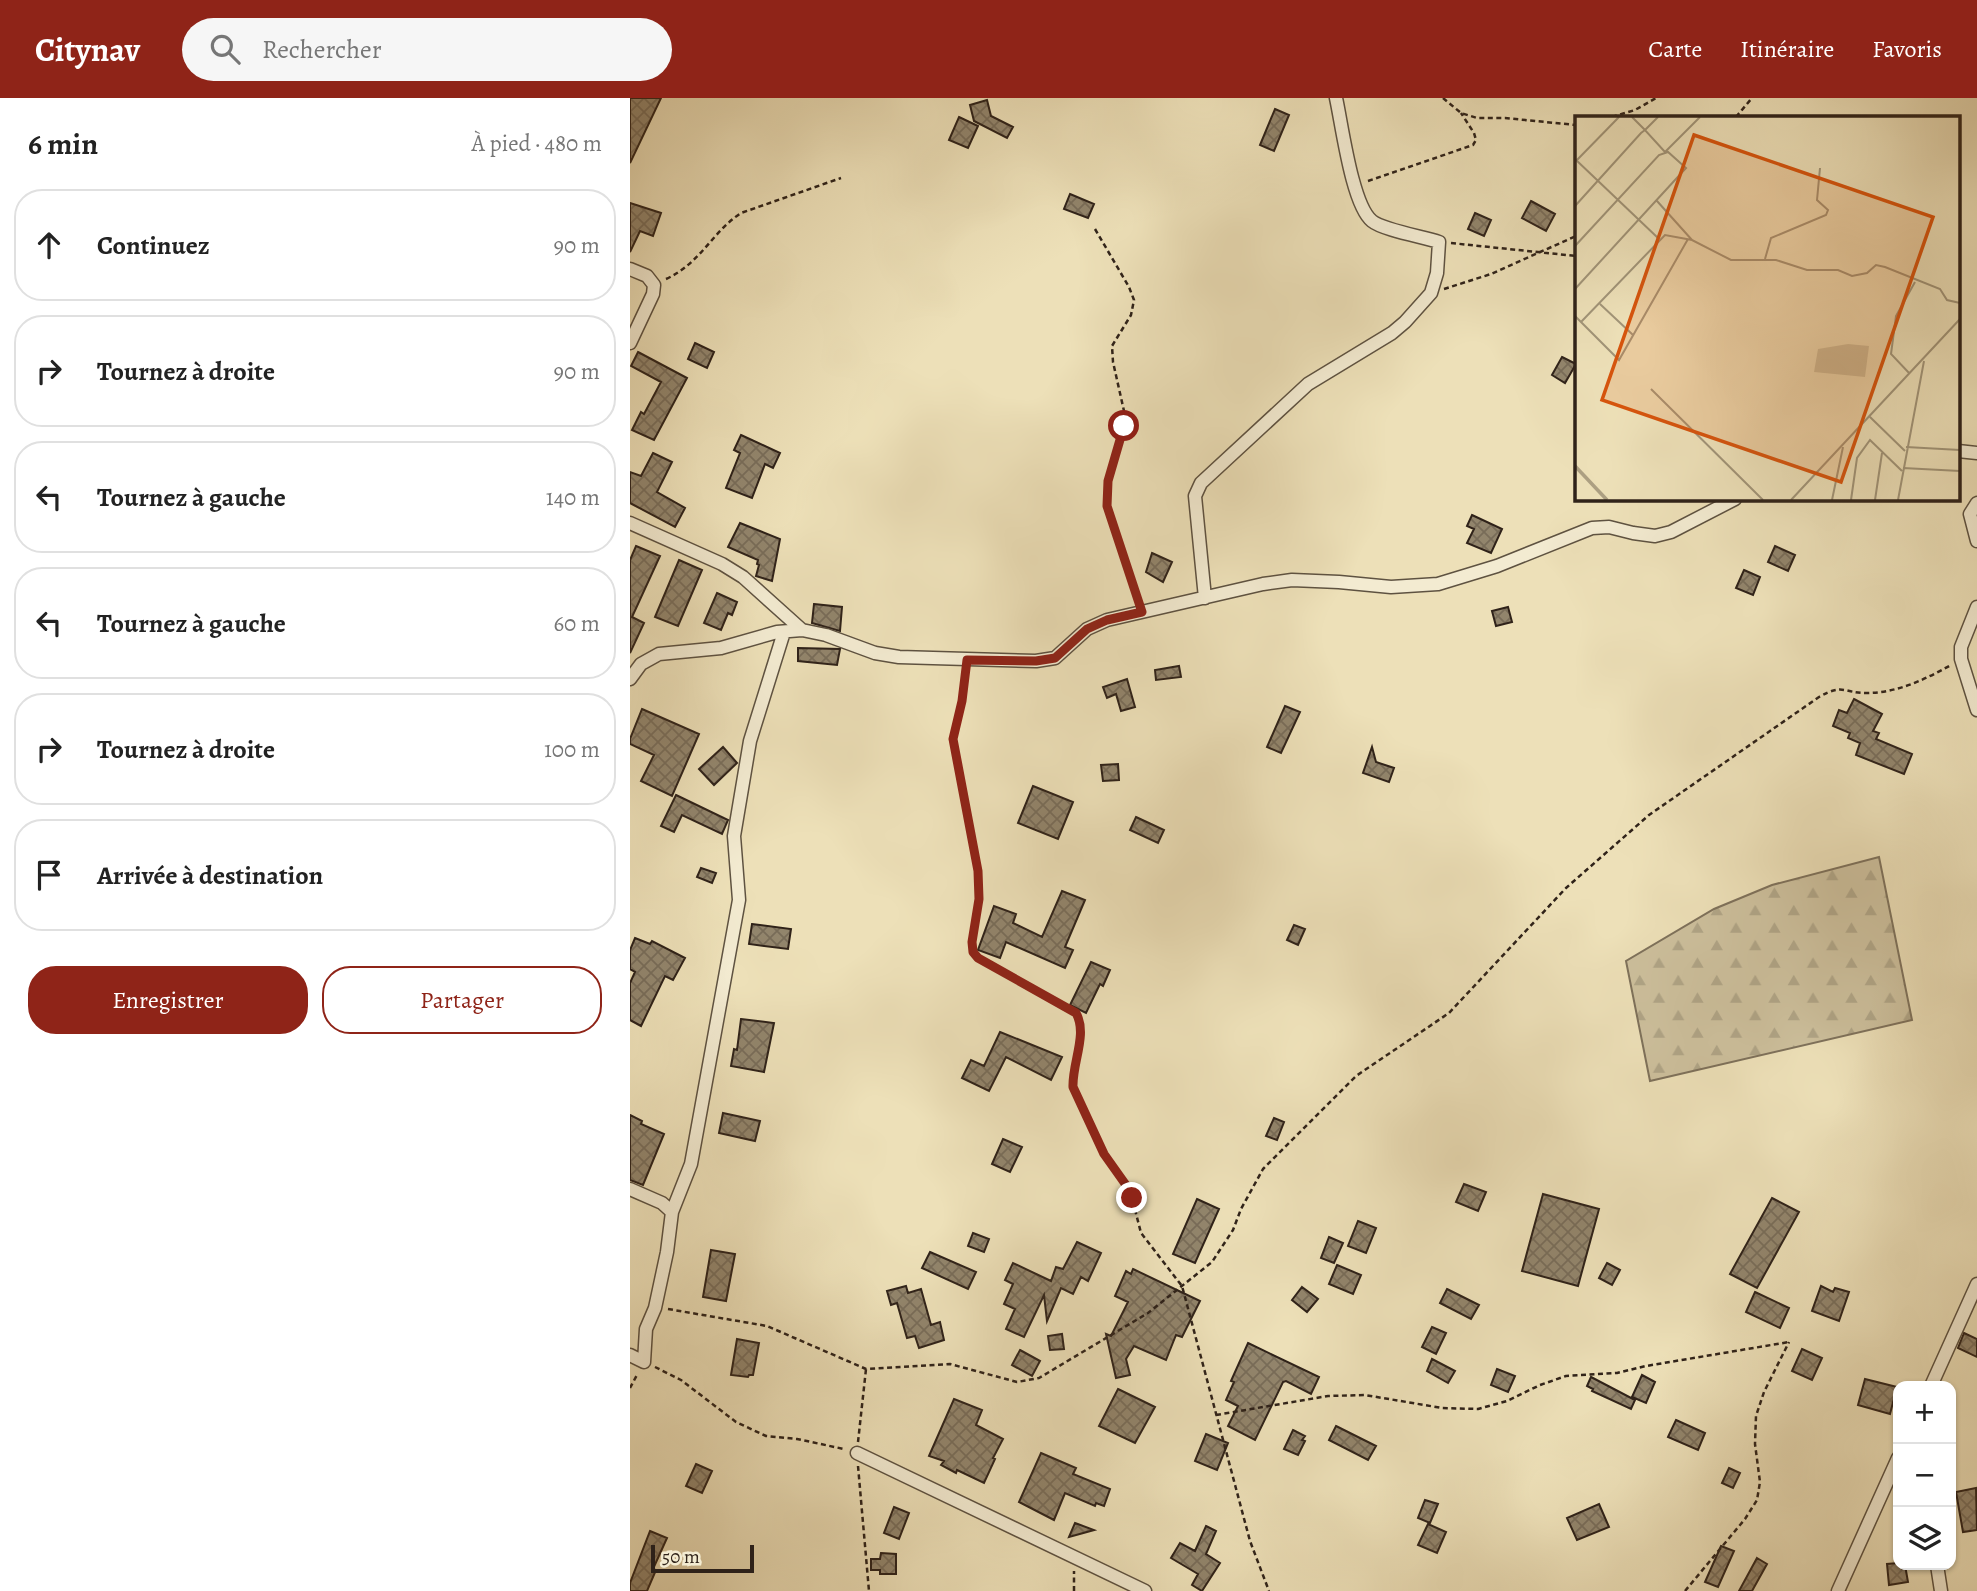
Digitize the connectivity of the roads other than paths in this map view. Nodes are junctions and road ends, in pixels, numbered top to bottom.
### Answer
1 (1336, 98) edge
2 (630, 269) edge
3 (630, 343) edge
4 (1733, 500) edge
5 (1977, 503) edge
6 (630, 523) edge
7 (1977, 541) edge
8 (1205, 598) junction
9 (1977, 607) edge
10 (802, 630) junction
11 (783, 632) junction
12 (630, 679) edge
13 (1977, 710) edge
14 (630, 1189) edge
15 (672, 1212) junction
16 (1977, 1284) edge
17 (630, 1355) edge
18 (1933, 1381) edge
19 (857, 1453) road end
20 (1893, 1469) edge
21 (1938, 1570) edge
22 (1145, 1591) edge
23 (1838, 1591) edge
24 (1941, 1591) edge

1 - 8 street
2 - 3 street
4 - 8 street
5 - 7 street
6 - 10 street
8 - 10 street
9 - 13 street
10 - 11 street
11 - 12 street
11 - 15 street
14 - 15 street
15 - 17 street
16 - 18 street
19 - 22 street
20 - 23 street
21 - 24 street

